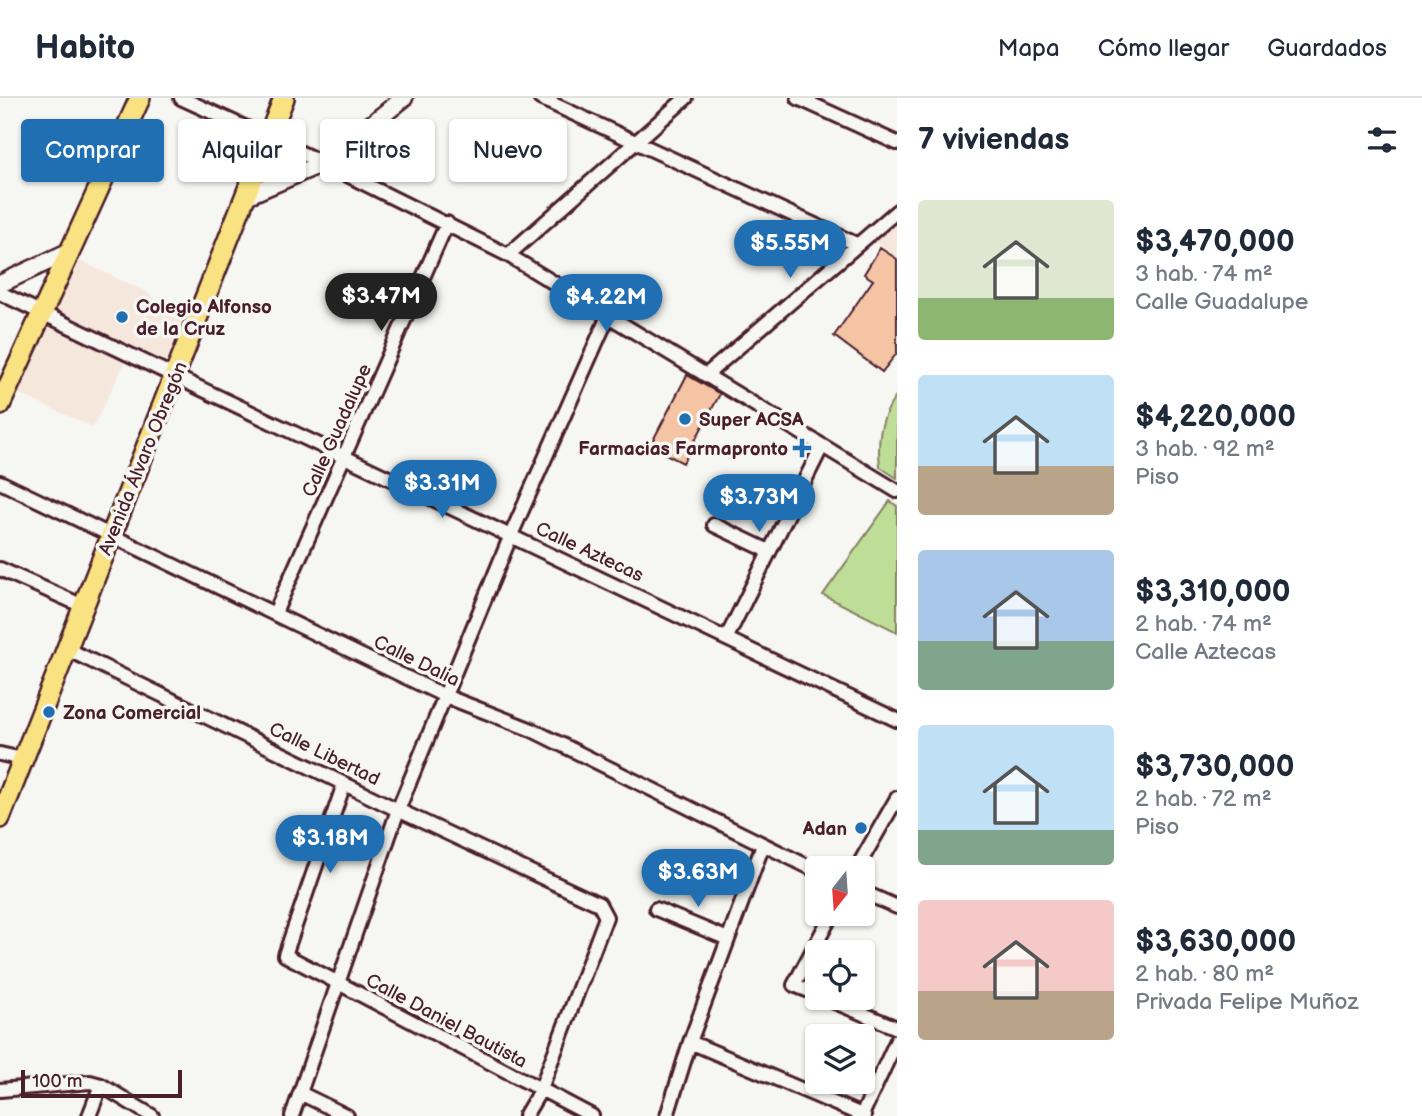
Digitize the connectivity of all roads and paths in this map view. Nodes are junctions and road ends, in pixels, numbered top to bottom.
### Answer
1 (140, 98) edge
2 (181, 98) edge
3 (284, 98) edge
4 (404, 98) edge
5 (540, 98) edge
6 (687, 98) edge
7 (798, 98) edge
8 (227, 119) edge
9 (276, 119) edge
10 (378, 119) edge
11 (636, 141) junction
12 (897, 143) edge
13 (320, 164) edge
14 (250, 182) edge
15 (362, 182) edge
16 (244, 197) junction
17 (897, 211) edge
18 (447, 223) junction
19 (856, 244) junction
20 (68, 252) junction
21 (508, 255) junction
22 (0, 284) edge
23 (0, 293) edge
24 (42, 313) junction
25 (608, 316) junction
26 (175, 374) junction
27 (706, 375) junction
28 (0, 405) edge
29 (821, 446) junction
30 (346, 456) junction
31 (0, 482) edge
32 (897, 491) edge
33 (714, 525) dead end
34 (111, 534) junction
35 (511, 535) junction
36 (769, 551) junction
37 (2, 574) edge
38 (83, 606) junction
39 (275, 613) junction
40 (727, 637) junction
41 (67, 649) junction
42 (445, 696) junction
43 (897, 720) edge
44 (0, 754) edge
45 (22, 759) junction
46 (344, 784) junction
47 (897, 798) edge
48 (398, 810) junction
49 (0, 818) edge
50 (763, 845) junction
51 (864, 856) edge
52 (805, 865) edge
53 (875, 897) edge
54 (897, 907) edge
55 (656, 909) dead end
56 (728, 939) junction
57 (805, 964) edge
58 (338, 984) junction
59 (805, 990) edge
60 (855, 1010) edge
61 (897, 1027) edge
62 (897, 1040) edge
63 (690, 1042) junction
64 (101, 1085) junction
65 (0, 1090) edge
66 (540, 1091) junction
67 (300, 1093) junction
68 (863, 1115) edge
69 (89, 1116) edge
70 (152, 1116) edge
71 (292, 1116) edge
72 (347, 1116) edge
73 (525, 1116) edge
74 (592, 1116) edge
75 (667, 1116) edge

1 - 20 main road
2 - 8 street
3 - 9 main road, Avenida Álvaro Obregón
4 - 10 street
5 - 11 street
6 - 11 street
7 - 12 street
11 - 19 street
11 - 21 street
13 - 16 street
14 - 16 main road, Avenida Álvaro Obregón
15 - 18 street
16 - 26 main road, Avenida Álvaro Obregón
17 - 19 street
18 - 21 street
18 - 30 street, Calle Guadalupe
19 - 27 street
20 - 22 street
20 - 24 main road
21 - 25 street
23 - 24 street, Calle Aztecas
24 - 26 street, Calle Aztecas
24 - 28 main road
25 - 27 street
25 - 35 street
26 - 30 street, Calle Aztecas
26 - 34 main road, Avenida Álvaro Obregón
27 - 29 street
29 - 32 street
29 - 36 street
30 - 35 street, Calle Aztecas
30 - 39 street, Calle Guadalupe
31 - 34 street, Calle Dalia
33 - 36 street
34 - 38 main road, Avenida Álvaro Obregón
34 - 39 street, Calle Dalia
35 - 40 street, Calle Aztecas
35 - 42 street
36 - 40 street
37 - 38 street
38 - 41 main road, Avenida Álvaro Obregón
39 - 42 street, Calle Dalia
40 - 43 street, Calle Aztecas
41 - 45 main road, Avenida Álvaro Obregón
41 - 46 street, Calle Libertad
42 - 48 street
42 - 50 street, Calle Dalia
44 - 45 street
45 - 49 main road, Avenida Álvaro Obregón
46 - 48 street, Calle Libertad
46 - 58 street, Calle Daniel Bautista
47 - 51 street
48 - 58 street
48 - 66 street, Calle Libertad
50 - 52 street, Calle Dalia
50 - 56 street
53 - 54 street
55 - 56 street
56 - 63 street
57 - 59 street
58 - 66 street, Calle Daniel Bautista
58 - 67 street
60 - 61 street
62 - 68 street
63 - 68 street
63 - 75 street
64 - 65 street
64 - 69 street
64 - 70 street
66 - 73 street
66 - 74 street, Calle Daniel Bautista
67 - 71 street
67 - 72 street

